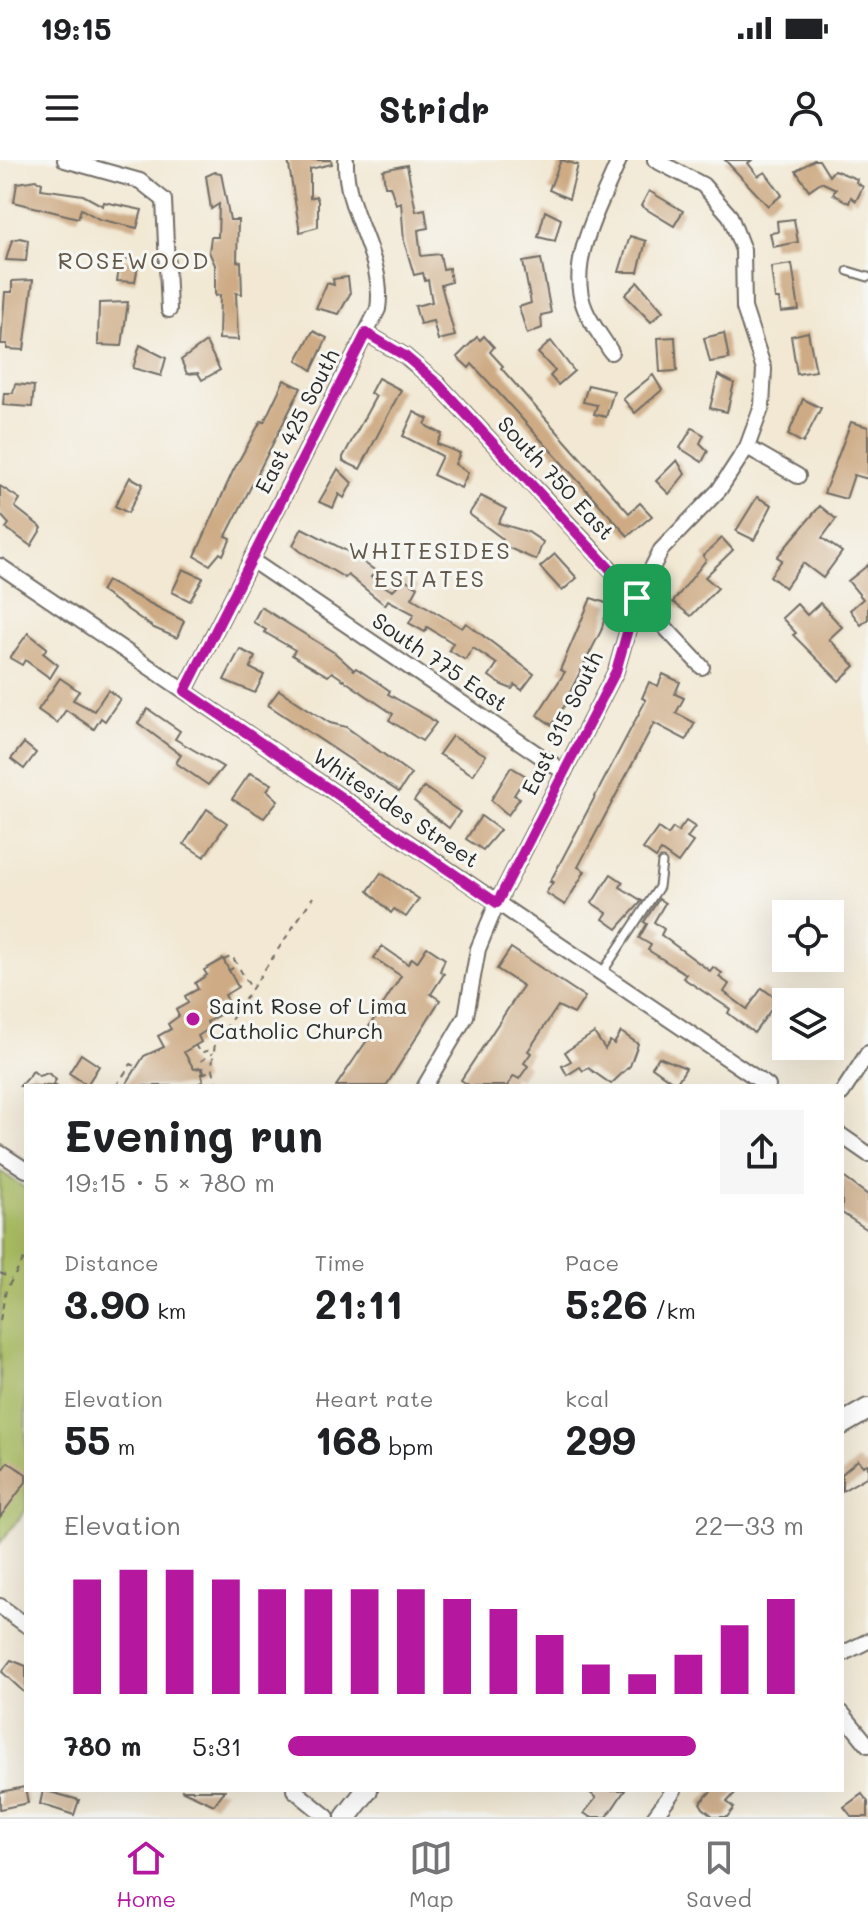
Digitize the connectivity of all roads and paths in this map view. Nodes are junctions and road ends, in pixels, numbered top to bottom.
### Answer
1 (65, 160) edge
2 (346, 160) edge
3 (619, 160) edge
4 (655, 160) edge
5 (848, 271) dead end
6 (868, 277) edge
7 (169, 310) dead end
8 (366, 333) junction
9 (611, 352) dead end
10 (747, 447) junction
11 (798, 476) dead end
12 (251, 560) junction
13 (0, 566) edge
14 (637, 598) junction
15 (702, 667) dead end
16 (185, 691) junction
17 (564, 772) junction
18 (662, 863) dead end
19 (313, 897) dead end
20 (497, 903) junction
21 (224, 960) dead end
22 (237, 965) junction
23 (228, 971) dead end
24 (602, 973) junction
25 (252, 989) junction
26 (195, 1045) dead end
27 (214, 1051) junction
28 (868, 1053) edge
29 (137, 1067) dead end
30 (212, 1070) junction
31 (117, 1084) edge
32 (216, 1084) edge
33 (426, 1084) edge
34 (765, 1084) edge
35 (844, 1090) edge
36 (844, 1137) edge
37 (0, 1153) edge
38 (868, 1154) edge
39 (24, 1169) edge
40 (24, 1259) edge
41 (0, 1273) edge
42 (12, 1280) junction
43 (0, 1320) edge
44 (868, 1409) edge
45 (844, 1423) edge
46 (0, 1472) edge
47 (24, 1473) edge
48 (0, 1606) edge
49 (24, 1624) edge
50 (868, 1641) edge
51 (844, 1653) edge
52 (844, 1715) edge
53 (868, 1745) edge
54 (296, 1792) edge
55 (365, 1792) edge
56 (673, 1792) edge
57 (663, 1814) edge
58 (327, 1817) edge
59 (346, 1817) edge

1 - 7 street
2 - 8 street, East 425 South
3 - 9 street
4 - 10 street, East 315 South
5 - 6 lane
8 - 12 street, East 425 South
8 - 14 street, South 750 East
10 - 11 street
10 - 14 street, East 315 South
12 - 16 street, East 425 South
12 - 17 street, South 775 East
13 - 16 street, Whitesides Street
14 - 15 street, South 750 East
14 - 17 street, East 315 South
16 - 20 street, Whitesides Street
17 - 20 street, East 315 South
18 - 24 lane
19 - 25 path
20 - 24 street, Whitesides Street
20 - 33 street, East 315 South
21 - 22 path
22 - 23 path
22 - 25 path
24 - 34 street, Whitesides Street
25 - 27 path
26 - 27 path
27 - 30 path
27 - 30 path
28 - 35 street
29 - 31 path
30 - 32 path
36 - 38 street
37 - 39 street
40 - 42 path
41 - 42 path
42 - 43 path
44 - 45 main road
46 - 47 path
48 - 49 street
50 - 51 street
52 - 53 street
54 - 58 street
55 - 59 main road
56 - 57 street

